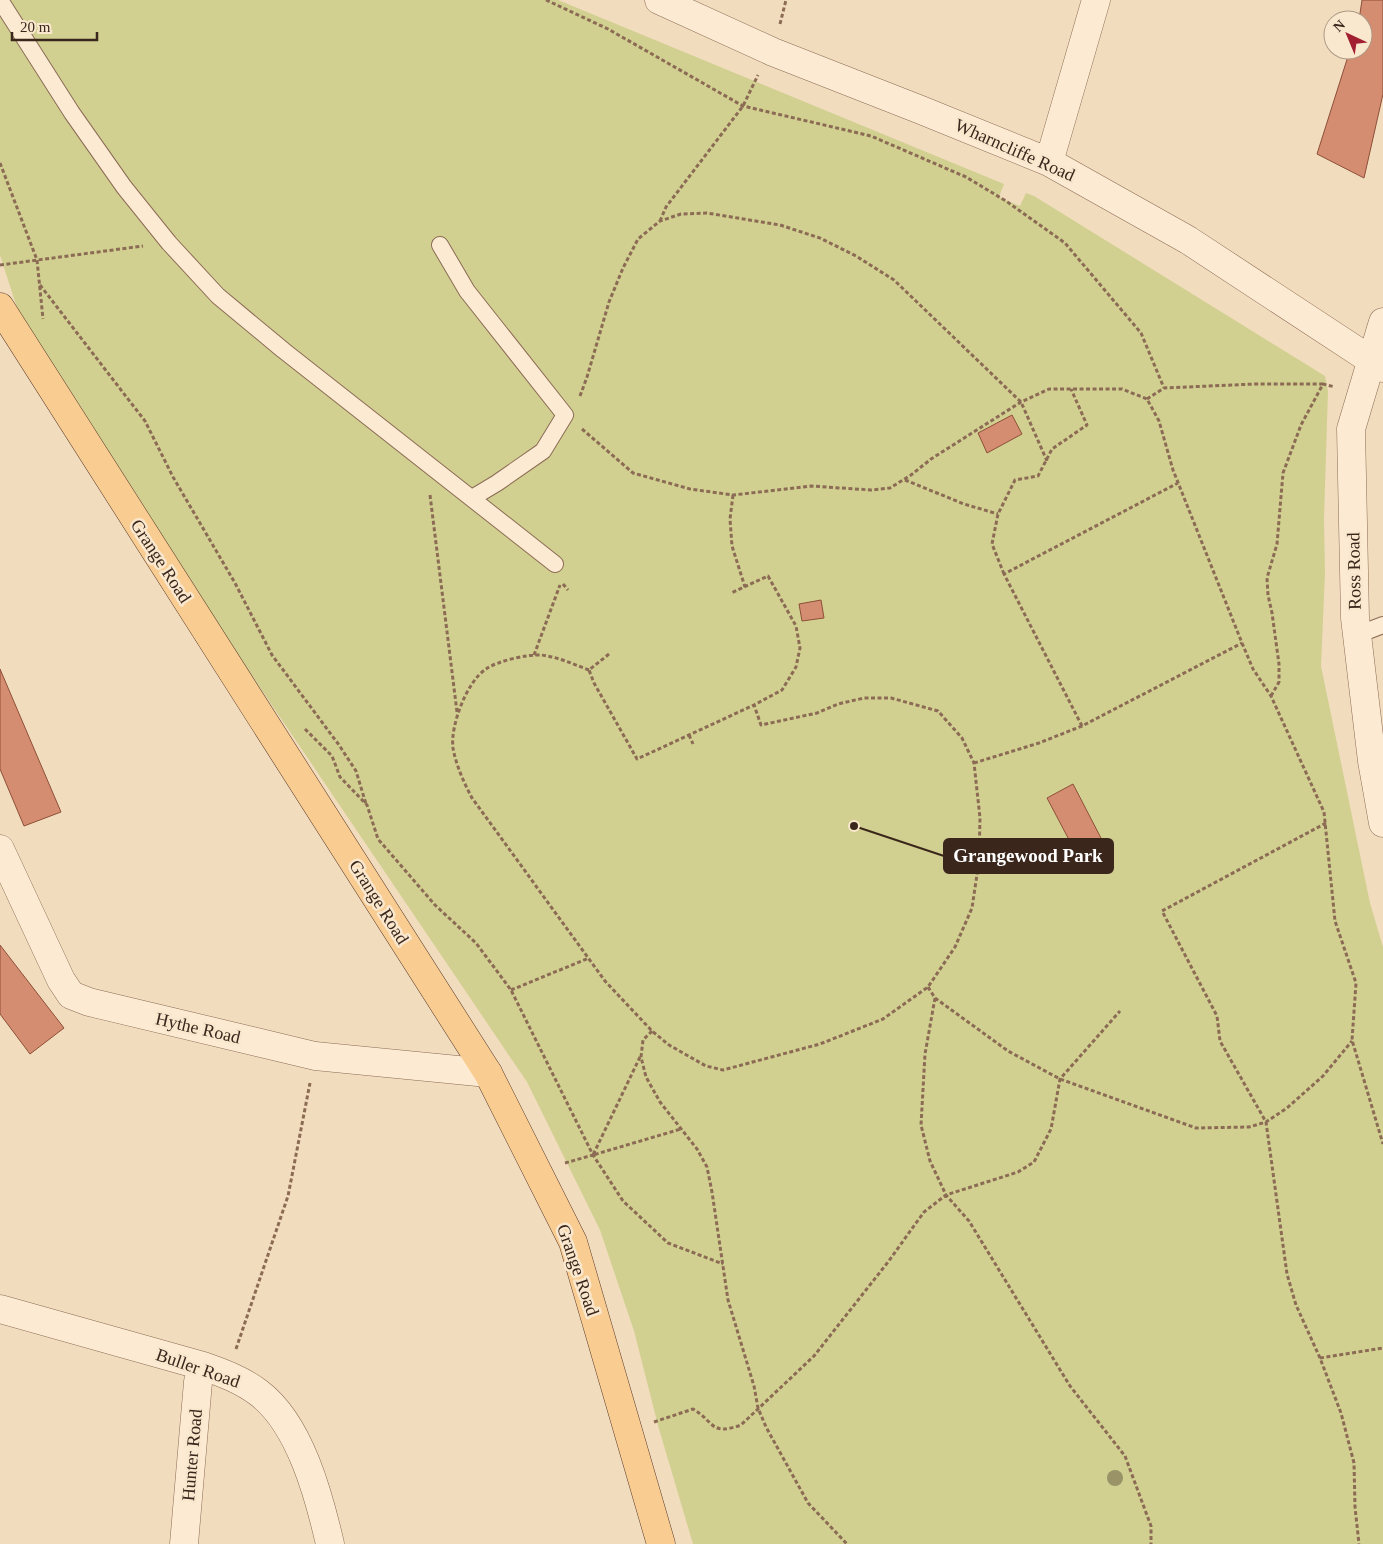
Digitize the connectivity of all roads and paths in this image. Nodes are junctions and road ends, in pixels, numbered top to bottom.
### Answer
1 (0, 0) edge
2 (546, 0) edge
3 (659, 0) edge
4 (1096, 0) edge
5 (754, 81) dead end
6 (742, 106) junction
7 (1049, 162) junction
8 (0, 163) edge
9 (660, 222) junction
10 (169, 243) junction
11 (440, 245) dead end
12 (37, 260) junction
13 (0, 265) edge
14 (40, 284) junction
15 (0, 307) edge
16 (1383, 322) edge
17 (44, 328) dead end
18 (1378, 364) edge
19 (1323, 384) junction
20 (1071, 388) junction
21 (1164, 388) junction
22 (1361, 396) junction
23 (1147, 398) junction
24 (1021, 402) junction
25 (565, 415) junction
26 (1047, 461) junction
27 (426, 462) junction
28 (904, 480) junction
29 (1178, 484) junction
30 (732, 495) junction
31 (472, 498) junction
32 (998, 514) junction
33 (555, 564) joint
34 (1004, 574) junction
35 (745, 587) junction
36 (731, 593) dead end
37 (1383, 625) edge
38 (1358, 635) junction
39 (1242, 643) junction
40 (609, 654) dead end
41 (534, 655) junction
42 (589, 670) junction
43 (1271, 696) junction
44 (754, 706) junction
45 (457, 713) junction
46 (1082, 726) junction
47 (304, 729) dead end
48 (689, 735) junction
49 (692, 744) dead end
50 (974, 763) junction
51 (367, 805) junction
52 (1326, 823) junction
53 (1383, 823) edge
54 (0, 849) edge
55 (589, 958) junction
56 (928, 987) junction
57 (511, 990) junction
58 (935, 998) junction
59 (1120, 1010) dead end
60 (652, 1031) junction
61 (1352, 1040) junction
62 (315, 1056) junction
63 (641, 1057) junction
64 (488, 1073) junction
65 (1060, 1079) junction
66 (1266, 1122) junction
67 (681, 1129) junction
68 (1383, 1144) edge
69 (593, 1155) junction
70 (946, 1195) junction
71 (723, 1264) junction
72 (0, 1309) edge
73 (1383, 1348) edge
74 (1320, 1358) junction
75 (215, 1371) junction
76 (758, 1408) junction
77 (657, 1421) dead end
78 (184, 1544) edge
79 (330, 1544) edge
80 (661, 1544) edge
81 (848, 1544) edge
82 (1151, 1544) edge
83 (1359, 1544) edge

1 - 10 lane
2 - 6 path
3 - 7 street, Wharncliffe Road
4 - 7 street
5 - 6 path
6 - 9 path
6 - 21 path
7 - 18 street, Wharncliffe Road
8 - 12 path
9 - 24 path
9 - 25 path
10 - 12 path
10 - 27 lane
11 - 25 lane
12 - 13 path
12 - 14 path
14 - 17 path
14 - 51 path
15 - 64 main road, Grange Road
16 - 18 street, Ross Road
18 - 22 street, Ross Road
19 - 21 path
19 - 22 path
19 - 43 path
20 - 23 path
20 - 24 path
20 - 26 path
21 - 23 path
22 - 38 street, Ross Road
23 - 29 path
24 - 26 path
24 - 28 path
25 - 30 path
25 - 31 lane
26 - 32 path
27 - 31 lane
27 - 45 path
28 - 30 path
28 - 32 path
29 - 34 path
29 - 39 path
30 - 35 path
31 - 33 lane
32 - 34 path
33 - 41 path
34 - 46 path
35 - 36 path
35 - 44 path
37 - 38 lane
38 - 53 street, Ross Road
39 - 43 path
39 - 46 path
40 - 42 path
41 - 42 path
41 - 45 path
42 - 48 path
43 - 52 path
44 - 48 path
44 - 50 path
45 - 55 path
46 - 50 path
47 - 51 path
48 - 49 path
50 - 56 path
51 - 57 path
52 - 61 path
52 - 66 path
54 - 62 street, Hythe Road
55 - 57 path
55 - 60 path
56 - 58 path
56 - 60 path
57 - 69 path
58 - 65 path
58 - 70 path
59 - 65 path
60 - 63 path
61 - 66 path
61 - 68 path
62 - 64 street, Hythe Road
62 - 75 path
63 - 67 path
63 - 69 path
64 - 80 main road, Grange Road
65 - 66 path
65 - 70 path
66 - 74 path
67 - 69 path
67 - 71 path
69 - 71 path
70 - 76 path
70 - 82 path
71 - 76 path
72 - 75 street, Buller Road
73 - 74 path
74 - 83 path
75 - 78 street, Hunter Road
75 - 79 street, Buller Road
76 - 77 path
76 - 81 path

